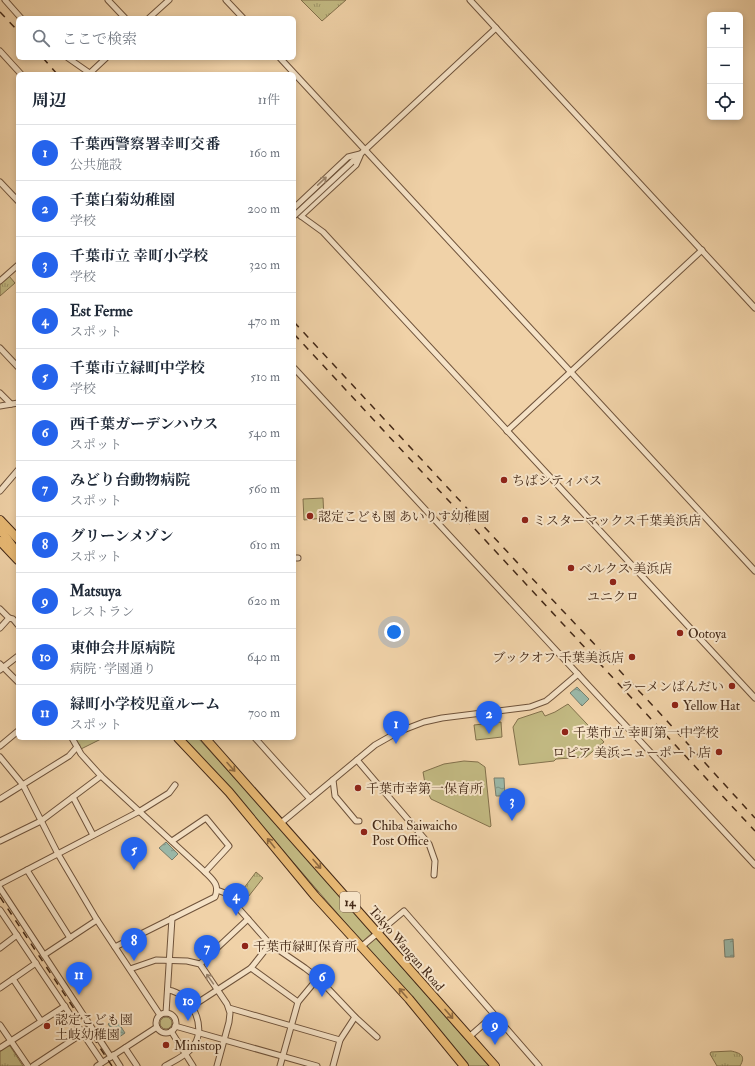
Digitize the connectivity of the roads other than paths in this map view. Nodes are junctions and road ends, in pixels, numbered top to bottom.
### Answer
1 (5, 0) edge
2 (108, 0) edge
3 (169, 0) edge
4 (226, 0) edge
5 (470, 0) edge
6 (19, 16) edge
7 (122, 16) edge
8 (151, 16) edge
9 (241, 16) edge
10 (496, 28) junction
11 (0, 51) edge
12 (71, 60) edge
13 (104, 60) edge
14 (282, 60) edge
15 (19, 72) edge
16 (88, 72) edge
17 (93, 72) edge
18 (292, 72) edge
19 (296, 76) edge
20 (363, 152) junction
21 (0, 182) edge
22 (16, 199) edge
23 (296, 206) edge
24 (296, 212) edge
25 (296, 214) edge
26 (301, 216) junction
27 (702, 250) junction
28 (16, 267) edge
29 (0, 281) edge
30 (755, 308) edge
31 (0, 348) edge
32 (16, 362) edge
33 (296, 370) edge
34 (571, 372) junction
35 (0, 393) edge
36 (16, 403) edge
37 (11, 404) junction
38 (0, 406) edge
39 (507, 431) junction
40 (16, 472) edge
41 (0, 491) edge
42 (0, 520) edge
43 (0, 529) edge
44 (16, 537) edge
45 (0, 541) edge
46 (16, 551) edge
47 (16, 558) edge
48 (755, 570) edge
49 (0, 609) edge
50 (9, 618) junction
51 (16, 623) edge
52 (0, 628) edge
53 (16, 657) edge
54 (1, 667) edge
55 (578, 674) junction
56 (16, 680) edge
57 (755, 698) edge
58 (16, 733) edge
59 (73, 740) edge
60 (180, 740) edge
61 (207, 740) edge
62 (257, 740) edge
63 (0, 746) edge
64 (77, 748) junction
65 (0, 757) edge
66 (357, 760) junction
67 (101, 776) junction
68 (333, 780) junction
69 (175, 785) dead end
70 (23, 786) junction
71 (73, 797) junction
72 (0, 799) edge
73 (310, 799) junction
74 (140, 811) junction
75 (40, 821) junction
76 (359, 821) dead end
77 (281, 823) junction
78 (93, 835) junction
79 (0, 841) edge
80 (172, 841) junction
81 (58, 854) junction
82 (755, 865) edge
83 (26, 870) junction
84 (205, 872) junction
85 (434, 875) dead end
86 (0, 884) edge
87 (0, 888) edge
88 (217, 890) junction
89 (0, 910) edge
90 (172, 918) junction
91 (248, 919) junction
92 (97, 920) junction
93 (377, 933) junction
94 (17, 935) junction
95 (70, 938) junction
96 (270, 944) junction
97 (115, 947) junction
98 (361, 947) junction
99 (0, 948) edge
100 (44, 955) junction
101 (169, 960) junction
102 (36, 963) junction
103 (200, 964) junction
104 (251, 968) junction
105 (130, 969) junction
106 (318, 978) junction
107 (13, 979) junction
108 (0, 988) edge
109 (168, 990) junction
110 (217, 990) junction
111 (298, 1002) junction
112 (65, 1006) junction
113 (191, 1007) junction
114 (229, 1008) junction
115 (163, 1014) junction
116 (494, 1014) junction
117 (355, 1017) junction
118 (41, 1021) junction
119 (0, 1025) edge
120 (175, 1026) junction
121 (291, 1026) junction
122 (157, 1027) junction
123 (171, 1031) junction
124 (198, 1032) junction
125 (83, 1033) junction
126 (377, 1037) dead end
127 (469, 1037) junction
128 (224, 1040) junction
129 (340, 1040) junction
130 (11, 1041) junction
131 (0, 1048) edge
132 (125, 1048) junction
133 (185, 1053) junction
134 (112, 1056) junction
135 (283, 1056) junction
136 (102, 1062) junction
137 (28, 1066) edge
138 (33, 1066) edge
139 (97, 1066) edge
140 (120, 1066) edge
141 (137, 1066) edge
142 (165, 1066) edge
143 (193, 1066) edge
144 (217, 1066) edge
145 (280, 1066) edge
146 (317, 1066) edge
147 (333, 1066) edge
148 (464, 1066) edge
149 (495, 1066) edge
150 (539, 1066) edge

1 - 6 street
2 - 7 street
3 - 8 street
4 - 9 street
5 - 10 street
10 - 20 street
10 - 27 street
11 - 15 street
12 - 16 street
13 - 17 street
14 - 18 street
19 - 20 street
23 -> 20 street
20 - 25 street, bridge
20 - 26 street
20 - 34 street
21 - 22 street
24 - 26 street
26 - 39 street
27 - 30 street
27 - 34 street
28 - 29 street
31 - 32 street
33 - 55 street
34 - 39 street
34 - 48 street
35 - 37 street
36 - 37 street
37 - 38 street
39 - 57 street
40 - 41 street
42 - 44 highway
43 - 46 highway
45 - 47 highway
49 - 50 street
50 - 51 street
50 - 52 street
53 - 54 street
54 - 56 street
55 - 66 street
55 - 82 street
58 - 63 street
59 - 64 street
98 -> 60 highway, 14
61 -> 77 highway, Tokyo Wangan Road / 14
62 - 73 street
64 - 67 street
64 - 70 street
65 - 70 street
66 - 68 street
66 - 85 street
67 - 71 street
67 - 74 street
68 - 73 street
68 - 76 street
69 - 74 street
70 - 72 street
70 - 75 street
71 - 75 street
71 - 78 street
73 - 77 street
74 - 78 street
74 - 80 street
75 - 79 street
75 - 81 street
77 -> 93 highway, Tokyo Wangan Road / 14
78 - 81 street
80 - 84 street
80 - 84 street
81 - 83 street
81 - 92 street
83 - 86 street
83 - 95 street
84 - 88 street
87 - 100 street
88 - 90 street
88 - 91 street
89 - 94 street
90 - 97 street
90 - 101 street
91 - 96 street
91 - 103 street
92 - 95 street
92 - 97 street
93 - 98 street
93 - 116 street
93 -> 127 highway, Tokyo Wangan Road / 14
94 - 99 street
94 - 102 street
95 - 100 street
96 - 104 street
96 - 106 street
97 - 105 street
148 -> 98 highway, 14
100 - 134 street
101 - 103 street
101 - 105 street
101 - 109 street
102 - 107 street
102 - 112 street
110 -> 103 street
104 - 110 street
104 - 111 street
105 - 115 street
106 - 111 street
106 - 117 street
107 - 108 street
107 - 118 street
109 - 113 street
109 - 115 street
110 - 113 street
110 - 114 street
111 - 121 street
112 - 118 street
112 - 125 street
113 - 124 street
114 - 121 street
114 - 128 street
115 - 120 street
115 - 122 street
116 - 127 street
116 - 150 street
117 - 126 street
117 - 129 street
118 - 130 street
119 - 130 street
120 - 123 street
120 - 124 street
121 - 129 street
121 - 135 street
122 - 123 street
122 - 132 street
123 - 133 street
124 - 128 street
124 - 133 street
125 - 136 street
125 - 138 street
127 - 149 highway, Tokyo Wangan Road / 14
128 - 135 street
128 - 144 street
129 - 147 street
130 - 131 street
130 - 137 street
132 - 134 street
132 - 141 street
133 - 142 street
133 - 143 street
134 - 136 street
134 - 140 street
135 - 145 street
135 - 146 street
136 - 139 street

